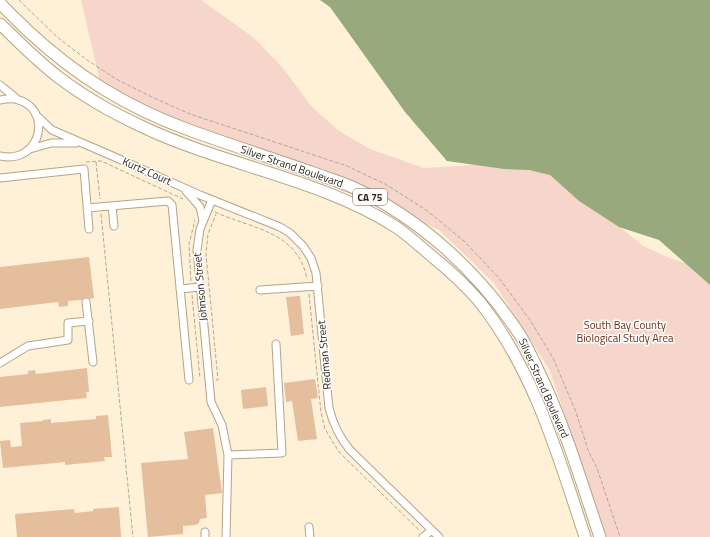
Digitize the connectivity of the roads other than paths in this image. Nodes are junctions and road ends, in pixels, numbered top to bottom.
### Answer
1 (0, 3) edge
2 (0, 24) edge
3 (0, 85) edge
4 (0, 100) edge
5 (20, 100) junction
6 (36, 115) junction
7 (82, 144) junction
8 (30, 150) junction
9 (0, 157) edge
10 (0, 178) edge
11 (168, 181) junction
12 (212, 200) junction
13 (112, 206) junction
14 (87, 208) junction
15 (203, 222) junction
16 (114, 226) dead end
17 (89, 229) dead end
18 (318, 286) junction
19 (200, 287) junction
20 (180, 289) junction
21 (260, 290) dead end
22 (86, 302) dead end
23 (89, 321) junction
24 (276, 344) dead end
25 (93, 362) dead end
26 (0, 364) edge
27 (189, 380) dead end
28 (228, 455) junction
29 (309, 527) dead end
30 (432, 530) junction
31 (226, 537) edge
32 (310, 537) edge
33 (423, 537) edge
34 (439, 537) edge
35 (585, 537) edge
36 (600, 537) edge

1 - 36 highway, Silver Strand Boulevard / CA 75
2 - 35 highway, Silver Strand Boulevard / CA 75
3 - 5 street, Kurtz Court
4 - 5 street
5 - 6 street, Kurtz Court
6 - 7 street, Kurtz Court
6 - 8 street
7 - 8 street, Kurtz Court
7 - 11 street, Kurtz Court
8 - 9 street, Kurtz Court
10 - 14 street
11 - 12 street, Kurtz Court
11 - 15 street
12 - 15 street, Johnson Street
12 - 18 street, Redman Street
13 - 14 street
13 - 16 street
13 - 20 street
14 - 17 street
15 - 19 street, Johnson Street
18 - 21 street
18 - 30 street, Redman Street
19 - 20 street
19 - 28 street, Johnson Street
20 - 27 street
22 - 23 street
23 - 25 street
23 - 26 street
24 - 28 street
28 - 31 street, Johnson Street
29 - 32 street
30 - 33 street
30 - 34 street, Redman Street

